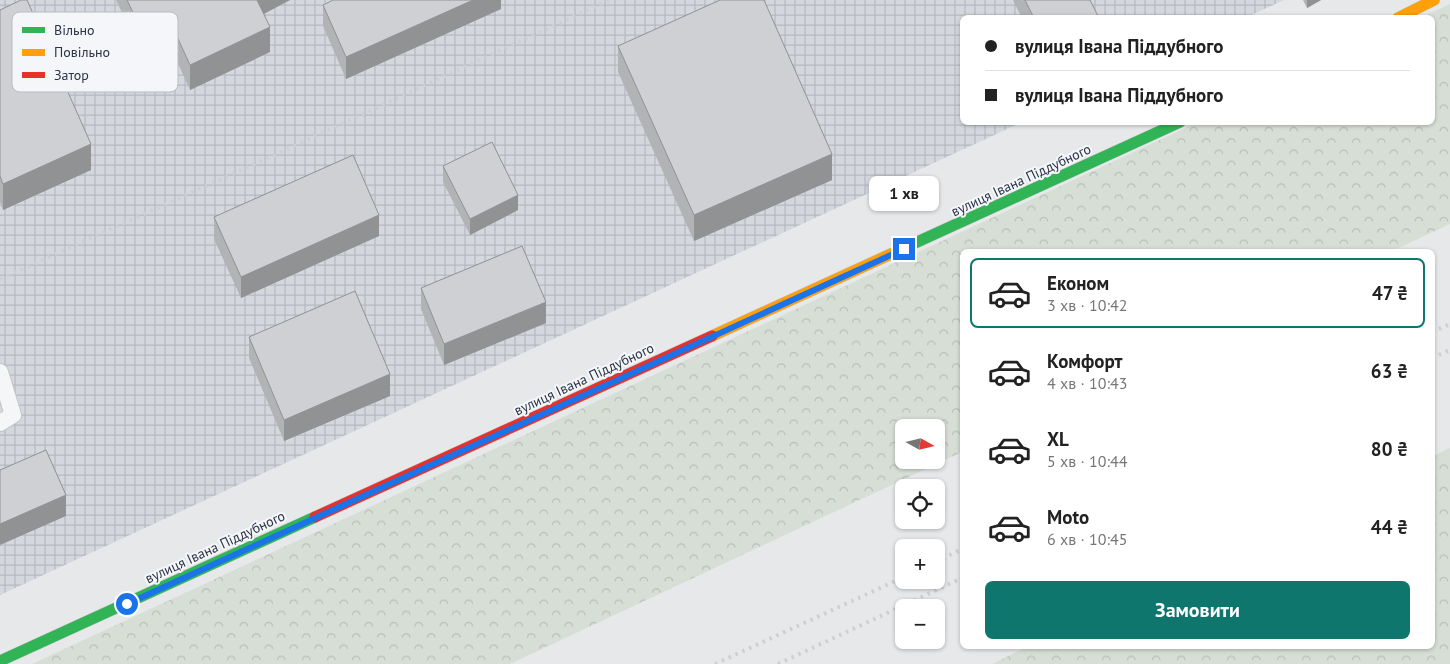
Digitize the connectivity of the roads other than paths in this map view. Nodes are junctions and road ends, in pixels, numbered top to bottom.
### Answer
1 (1434, 0) edge
2 (1404, 15) edge
3 (1173, 125) edge
4 (0, 372) edge
5 (0, 422) edge
6 (0, 662) edge

1 - 2 street
3 - 6 street, вулиця Івана Піддубного
4 - 5 lane

